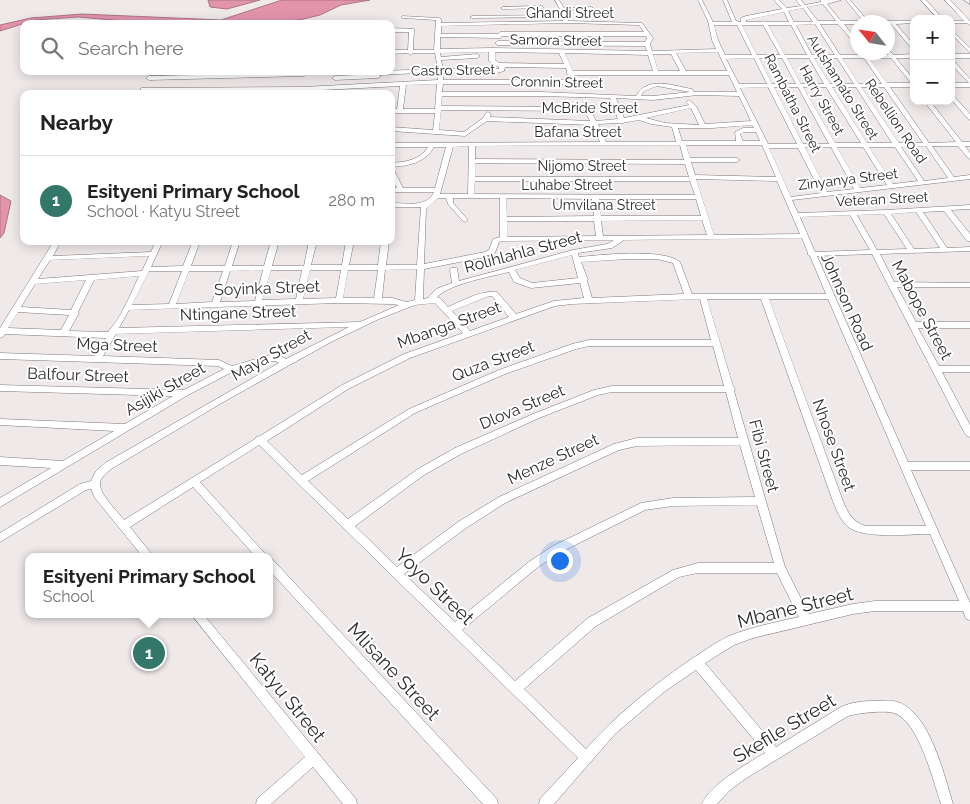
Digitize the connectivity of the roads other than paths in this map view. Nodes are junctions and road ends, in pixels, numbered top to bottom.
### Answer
1 (499, 0) edge
2 (537, 0) edge
3 (557, 0) edge
4 (700, 0) edge
5 (725, 0) edge
6 (776, 0) edge
7 (798, 0) edge
8 (839, 0) edge
9 (848, 0) edge
10 (923, 0) edge
11 (947, 0) edge
12 (966, 0) edge
13 (824, 1) edge
14 (970, 3) edge
15 (541, 7) junction
16 (804, 7) junction
17 (503, 8) junction
18 (592, 8) dead end
19 (563, 9) junction
20 (784, 10) junction
21 (553, 15) junction
22 (860, 15) edge
23 (937, 15) edge
24 (496, 16) junction
25 (505, 16) junction
26 (404, 17) dead end
27 (565, 20) junction
28 (739, 22) junction
29 (764, 22) junction
30 (789, 22) junction
31 (815, 22) junction
32 (840, 22) junction
33 (850, 22) edge
34 (895, 22) edge
35 (910, 22) edge
36 (955, 22) edge
37 (969, 23) edge
38 (710, 24) junction
39 (439, 25) junction
40 (470, 25) junction
41 (500, 25) junction
42 (895, 26) edge
43 (395, 30) edge
44 (567, 34) junction
45 (647, 34) junction
46 (955, 34) edge
47 (438, 35) junction
48 (500, 35) junction
49 (850, 35) edge
50 (570, 43) junction
51 (647, 44) junction
52 (910, 44) edge
53 (438, 48) junction
54 (495, 49) junction
55 (672, 51) junction
56 (970, 51) edge
57 (395, 52) edge
58 (410, 53) junction
59 (562, 53) junction
60 (570, 53) junction
61 (650, 53) junction
62 (721, 54) junction
63 (850, 55) edge
64 (810, 56) junction
65 (838, 56) junction
66 (895, 56) edge
67 (910, 56) edge
68 (955, 56) edge
69 (970, 56) edge
70 (756, 57) junction
71 (783, 57) junction
72 (440, 59) junction
73 (867, 60) edge
74 (895, 60) edge
75 (955, 65) edge
76 (502, 66) junction
77 (566, 66) junction
78 (395, 72) edge
79 (441, 72) junction
80 (570, 73) junction
81 (654, 73) junction
82 (684, 73) junction
83 (730, 74) junction
84 (151, 75) edge
85 (241, 75) edge
86 (303, 75) edge
87 (361, 75) edge
88 (378, 75) edge
89 (149, 78) junction
90 (335, 78) dead end
91 (910, 80) edge
92 (440, 82) junction
93 (575, 82) junction
94 (403, 83) junction
95 (656, 84) junction
96 (970, 84) edge
97 (376, 85) junction
98 (857, 85) junction
99 (886, 85) junction
100 (910, 85) edge
101 (955, 85) edge
102 (771, 86) junction
103 (799, 86) junction
104 (828, 86) junction
105 (143, 90) edge
106 (302, 90) edge
107 (375, 90) edge
108 (738, 90) junction
109 (698, 92) junction
110 (440, 94) junction
111 (580, 95) junction
112 (682, 95) junction
113 (612, 96) junction
114 (638, 97) junction
115 (955, 100) edge
116 (930, 105) edge
117 (693, 106) junction
118 (490, 108) junction
119 (439, 109) junction
120 (588, 109) junction
121 (395, 111) edge
122 (400, 111) junction
123 (486, 118) junction
124 (640, 118) junction
125 (970, 118) edge
126 (622, 121) junction
127 (594, 124) junction
128 (674, 125) junction
129 (703, 126) junction
130 (756, 127) junction
131 (395, 129) edge
132 (436, 131) junction
133 (463, 134) junction
134 (681, 143) junction
135 (740, 143) junction
136 (604, 144) junction
137 (765, 144) junction
138 (864, 144) junction
139 (896, 144) junction
140 (928, 144) junction
141 (960, 144) junction
142 (970, 144) edge
143 (395, 145) edge
144 (432, 145) junction
145 (450, 145) junction
146 (461, 145) junction
147 (472, 145) junction
148 (800, 145) junction
149 (832, 145) junction
150 (970, 157) edge
151 (737, 160) dead end
152 (472, 161) junction
153 (688, 161) junction
154 (395, 165) edge
155 (970, 177) edge
156 (395, 178) edge
157 (693, 178) junction
158 (472, 179) junction
159 (779, 179) junction
160 (952, 179) junction
161 (922, 183) junction
162 (891, 187) junction
163 (395, 190) edge
164 (401, 190) junction
165 (858, 191) junction
166 (437, 193) junction
167 (825, 194) junction
168 (449, 196) junction
169 (471, 197) junction
170 (503, 197) junction
171 (595, 197) junction
172 (698, 197) junction
173 (788, 198) junction
174 (395, 205) edge
175 (425, 205) junction
176 (970, 207) edge
177 (946, 209) junction
178 (918, 210) junction
179 (886, 212) junction
180 (852, 213) junction
181 (794, 215) junction
182 (597, 218) junction
183 (705, 218) junction
184 (504, 219) junction
185 (465, 220) dead end
186 (803, 236) junction
187 (711, 237) junction
188 (578, 238) junction
189 (600, 238) junction
190 (622, 238) junction
191 (504, 239) junction
192 (970, 239) edge
193 (56, 245) edge
194 (158, 245) edge
195 (195, 245) edge
196 (236, 245) edge
197 (274, 245) edge
198 (312, 245) edge
199 (349, 245) edge
200 (384, 245) edge
201 (970, 249) edge
202 (945, 250) junction
203 (912, 251) junction
204 (875, 253) junction
205 (153, 254) junction
206 (577, 254) junction
207 (811, 254) junction
208 (49, 258) junction
209 (420, 267) junction
210 (268, 268) junction
211 (307, 268) junction
212 (345, 268) junction
213 (381, 268) junction
214 (186, 269) junction
215 (228, 269) junction
216 (512, 269) junction
217 (454, 270) dead end
218 (145, 271) junction
219 (91, 277) junction
220 (584, 280) junction
221 (34, 282) junction
222 (456, 284) junction
223 (891, 284) junction
224 (970, 285) edge
225 (764, 296) junction
226 (829, 296) junction
227 (689, 297) junction
228 (704, 297) junction
229 (432, 298) junction
230 (338, 300) junction
231 (378, 300) junction
232 (589, 300) junction
233 (299, 301) junction
234 (418, 301) junction
235 (258, 302) junction
236 (215, 304) junction
237 (172, 305) junction
238 (408, 305) junction
239 (127, 308) junction
240 (16, 309) junction
241 (448, 310) junction
242 (75, 313) junction
243 (514, 317) junction
244 (364, 324) junction
245 (913, 325) junction
246 (970, 325) edge
247 (1, 333) edge
248 (111, 333) junction
249 (467, 333) junction
250 (64, 334) junction
251 (717, 343) junction
252 (0, 356) edge
253 (98, 360) junction
254 (285, 363) junction
255 (231, 369) junction
256 (937, 369) junction
257 (970, 369) edge
258 (0, 388) edge
259 (731, 389) junction
260 (185, 393) junction
261 (966, 418) edge
262 (0, 422) edge
263 (126, 428) junction
264 (970, 434) edge
265 (259, 439) junction
266 (745, 441) junction
267 (0, 461) edge
268 (65, 465) junction
269 (904, 466) junction
270 (970, 466) edge
271 (302, 480) junction
272 (193, 481) junction
273 (95, 484) junction
274 (761, 502) junction
275 (0, 503) edge
276 (348, 525) junction
277 (123, 526) junction
278 (932, 530) junction
279 (0, 538) edge
280 (146, 553) edge
281 (259, 553) edge
282 (273, 567) edge
283 (780, 568) junction
284 (397, 573) junction
285 (968, 610) edge
286 (199, 618) edge
287 (806, 619) junction
288 (455, 629) junction
289 (697, 663) junction
290 (516, 688) junction
291 (775, 755) junction
292 (314, 757) junction
293 (586, 758) junction
294 (262, 804) edge
295 (351, 804) edge
296 (492, 804) edge
297 (545, 804) edge
298 (708, 804) edge
299 (947, 804) edge

1 - 17 street
2 - 15 street
3 - 19 street
4 - 38 street, Johnson Road
5 - 28 street, Rambatha Street
6 - 20 street, Autshamato Street
7 - 16 street, Rebellion Road
8 - 13 street
9 - 22 street
10 - 23 street
11 - 37 street
12 - 14 street
13 - 16 street
13 - 32 street
15 - 17 street
15 - 21 street
16 - 20 street
16 - 31 street, Rebellion Road
17 - 25 street
18 - 19 street
19 - 27 street
20 - 28 street
20 - 30 street, Autshamato Street
21 - 25 street
21 - 27 street
24 - 25 street
24 - 40 street
24 - 41 street
26 - 39 street
27 - 41 street, Ghandi Street
27 - 44 street
27 - 45 street, Ghandi Street
28 - 29 street
28 - 38 street
28 - 70 street, Rambatha Street
29 - 30 street
29 - 71 street, Harry Street
30 - 31 street
30 - 64 street, Autshamato Street
31 - 32 street
31 - 65 street, Rebellion Road
32 - 33 street
32 - 49 street
34 - 35 street
36 - 37 street
38 - 62 street, Johnson Road
39 - 40 street, Ghandi Street
39 - 47 street
40 - 41 street, Ghandi Street
41 - 48 street
42 - 52 street
43 - 58 street
44 - 45 street
44 - 48 street
44 - 50 street
45 - 51 street
46 - 56 street
47 - 48 street
47 - 53 street
48 - 54 street
50 - 51 street
50 - 54 street
50 - 60 street
51 - 61 street
53 - 54 street, Samora Street
53 - 54 street
53 - 58 street, Samora Street
53 - 72 street
54 - 59 street, Samora Street
54 - 72 street
54 - 76 street
55 - 61 street, Samora Street
55 - 62 street, Samora Street
55 - 82 street
57 - 58 street, Samora Street
59 - 60 street, Samora Street
59 - 77 street
60 - 61 street, Samora Street
61 - 81 street
62 - 70 street, Samora Street
62 - 83 street, Johnson Road
63 - 65 street, Samora Street
64 - 65 street, Samora Street
64 - 71 street, Samora Street
64 - 104 street, Autshamato Street
65 - 98 street, Rebellion Road
66 - 67 street, Samora Street
68 - 69 street
70 - 71 street, Samora Street
70 - 102 street, Rambatha Street
71 - 103 street, Harry Street
72 - 79 street
73 - 99 street
74 - 91 street
75 - 96 street
76 - 77 street
76 - 79 street
77 - 80 street
78 - 79 street
79 - 92 street
80 - 81 street
80 - 93 street
81 - 82 street
81 - 95 street
82 - 83 street
83 - 108 street, Johnson Road
84 - 89 street
85 - 89 street
86 - 106 street
87 - 90 street
88 - 97 street
89 - 105 street
92 - 93 street, Castro Street
92 - 94 street, Castro Street
92 - 110 street
93 - 111 street
94 - 97 street, Castro Street
94 - 122 street
95 - 109 street
95 - 114 street
96 - 101 street
97 - 106 street, Castro Street
97 - 107 street
98 - 99 street, Cronnin Street
98 - 104 street, Cronnin Street
98 - 139 street, Rebellion Road
99 - 100 street, Cronnin Street
99 - 140 street
102 - 103 street, Cronnin Street
102 - 108 street, Cronnin Street
102 - 148 street, Rambatha Street
103 - 104 street, Cronnin Street
103 - 149 street, Harry Street
104 - 138 street, Autshamato Street
108 - 109 street, Cronnin Street
108 - 130 street, Johnson Road
109 - 112 street, Cronnin Street
110 - 111 street, Cronnin Street
110 - 119 street
111 - 113 street, Cronnin Street
111 - 120 street
112 - 114 street, Cronnin Street
112 - 117 street
113 - 114 street, Cronnin Street
113 - 126 street
115 - 125 street
116 - 141 street
117 - 124 street
117 - 129 street
118 - 119 street
118 - 120 street
118 - 123 street
119 - 122 street
119 - 132 street
120 - 127 street
121 - 122 street
123 - 127 street, McBride Street
123 - 133 street
124 - 126 street, McBride Street
124 - 128 street, McBride Street
126 - 127 street, McBride Street
127 - 136 street
128 - 129 street, McBride Street
128 - 134 street
129 - 130 street, McBride Street
130 - 135 street
130 - 137 street, Johnson Road
131 - 132 street
132 - 133 street
133 - 146 street
134 - 135 street, Bafana Street
134 - 136 street, Bafana Street
134 - 153 street
135 - 137 street, Bafana Street
136 - 147 street, Bafana Street
137 - 148 street, Bafana Street
137 - 159 street, Johnson Road
138 - 139 street, Bafana Street
138 - 149 street, Bafana Street
138 - 162 street, Autshamato Street
139 - 140 street, Bafana Street
139 - 161 street, Rebellion Road
140 - 141 street, Bafana Street
140 - 160 street
141 - 142 street, Bafana Street
141 - 150 street
143 - 144 street, Bafana Street
144 - 145 street, Bafana Street
144 - 154 street
145 - 146 street, Bafana Street
145 - 166 street
146 - 147 street, Bafana Street
147 - 152 street
148 - 149 street, Bafana Street
148 - 167 street, Rambatha Street
149 - 165 street, Harry Street
151 - 153 street
152 - 153 street
152 - 158 street
153 - 157 street
155 - 160 street, Zinyanya Street
156 - 164 street
157 - 158 street, Nijomo Street
157 - 159 street, Nijomo Street
157 - 172 street
158 - 169 street
159 - 173 street, Johnson Road
160 - 161 street, Zinyanya Street
161 - 162 street, Zinyanya Street
162 - 165 street, Zinyanya Street
163 - 164 street, Luhabe Street
164 - 166 street, Luhabe Street
165 - 167 street, Zinyanya Street
166 - 168 street, Luhabe Street
166 - 175 street
167 - 173 street, Zinyanya Street
168 - 169 street, Luhabe Street
168 - 185 street
169 - 170 street, Luhabe Street
170 - 171 street, Luhabe Street
170 - 184 street
171 - 172 street, Luhabe Street
171 - 182 street
172 - 183 street
173 - 181 street, Johnson Road
174 - 175 street
175 - 209 street
176 - 177 street, Veteran Street
177 - 178 street, Veteran Street
177 - 192 street
178 - 179 street, Veteran Street
178 - 202 street
179 - 180 street, Veteran Street
179 - 203 street
180 - 181 street, Veteran Street
180 - 204 street, Mabope Street
181 - 186 street, Johnson Road
182 - 183 street, Umvilana Street
182 - 184 street, Umvilana Street
182 - 189 street
183 - 187 street
184 - 191 street
186 - 187 street, Rolihlahla Street
186 - 207 street, Johnson Road
187 - 190 street, Rolihlahla Street
188 - 189 street, Rolihlahla Street
188 - 191 street, Rolihlahla Street
188 - 206 street
189 - 190 street, Rolihlahla Street
190 - 206 street, Rolihlahla Street
191 - 209 street
193 - 208 street
194 - 205 street
195 - 214 street
196 - 215 street
197 - 210 street
198 - 211 street
199 - 212 street
200 - 213 street
201 - 202 street
202 - 203 street
203 - 204 street
204 - 207 street
204 - 223 street, Mabope Street
205 - 208 street
205 - 218 street
206 - 216 street, Rolihlahla Street
206 - 220 street
206 - 227 street
207 - 226 street, Johnson Road
208 - 221 street
209 - 213 street
209 - 234 street
210 - 211 street
210 - 215 street
210 - 235 street
211 - 212 street
211 - 233 street
212 - 213 street
212 - 230 street
213 - 231 street
214 - 215 street
214 - 218 street
214 - 237 street
215 - 236 street
216 - 220 street
216 - 222 street, Rolihlahla Street
217 - 222 street
218 - 219 street
218 - 239 street
219 - 221 street
219 - 242 street
220 - 232 street
221 - 240 street
222 - 229 street, Rolihlahla Street
223 - 224 street
223 - 245 street, Mabope Street
225 - 226 street, Mbanga Street
225 - 228 street, Mbanga Street
225 - 278 street, Nhose Street
226 - 269 street, Johnson Road
227 - 228 street, Mbanga Street
227 - 232 street, Mbanga Street
228 - 251 street, Fibi Street
229 - 234 street, Maya Street
229 - 241 street
230 - 231 street, Soyinka Street
230 - 233 street, Soyinka Street
231 - 238 street, Soyinka Street
232 - 243 street, Mbanga Street
233 - 235 street, Soyinka Street
234 - 238 street, Maya Street
235 - 236 street, Soyinka Street
236 - 237 street, Soyinka Street
237 - 239 street, Soyinka Street
238 - 244 street, Maya Street
239 - 248 street
240 - 242 street
240 - 247 street
241 - 243 street
241 - 249 street
242 - 250 street
243 - 249 street, Mbanga Street
244 - 248 street, Ntingane Street
244 - 254 street, Maya Street
245 - 246 street
245 - 256 street, Mabope Street
247 - 250 street, Ntingane Street
248 - 250 street, Ntingane Street
248 - 253 street
249 - 265 street, Mbanga Street
251 - 259 street, Fibi Street
251 - 271 street, Quza Street
252 - 253 street, Mga Street
253 - 255 street, Mga Street
254 - 255 street, Asijiki Street
254 - 273 street, Maya Street
255 - 260 street, Asijiki Street
256 - 257 street
256 - 261 street, Mabope Street
258 - 260 street, Balfour Street
259 - 266 street, Fibi Street
259 - 276 street, Dlova Street
260 - 263 street, Asijiki Street
261 - 264 street, Mabope Street
262 - 263 street
263 - 268 street, Asijiki Street
265 - 271 street, Yoyo Street
265 - 272 street, Mbanga Street
266 - 274 street, Fibi Street
266 - 284 street, Menze Street
267 - 268 street
268 - 275 street, Asijiki Street
269 - 270 street
269 - 278 street, Johnson Road
271 - 276 street, Yoyo Street
272 - 277 street, Mbanga Street
272 - 281 street
273 - 277 street
273 - 279 street
274 - 283 street, Fibi Street
274 - 288 street
276 - 284 street, Yoyo Street
277 - 280 street
278 - 285 street, Johnson Road
282 - 296 street, Mlisane Street
283 - 287 street, Fibi Street
283 - 290 street
284 - 288 street, Yoyo Street
285 - 287 street, Mbane Street
286 - 292 street, Katyu Street
287 - 289 street, Mbane Street
288 - 290 street, Yoyo Street
289 - 291 street
289 - 293 street, Mbane Street
290 - 293 street, Yoyo Street
291 - 298 street, Skefile Street
291 - 299 street, Skefile Street
292 - 294 street
292 - 295 street, Katyu Street
293 - 297 street, Mbane Street

